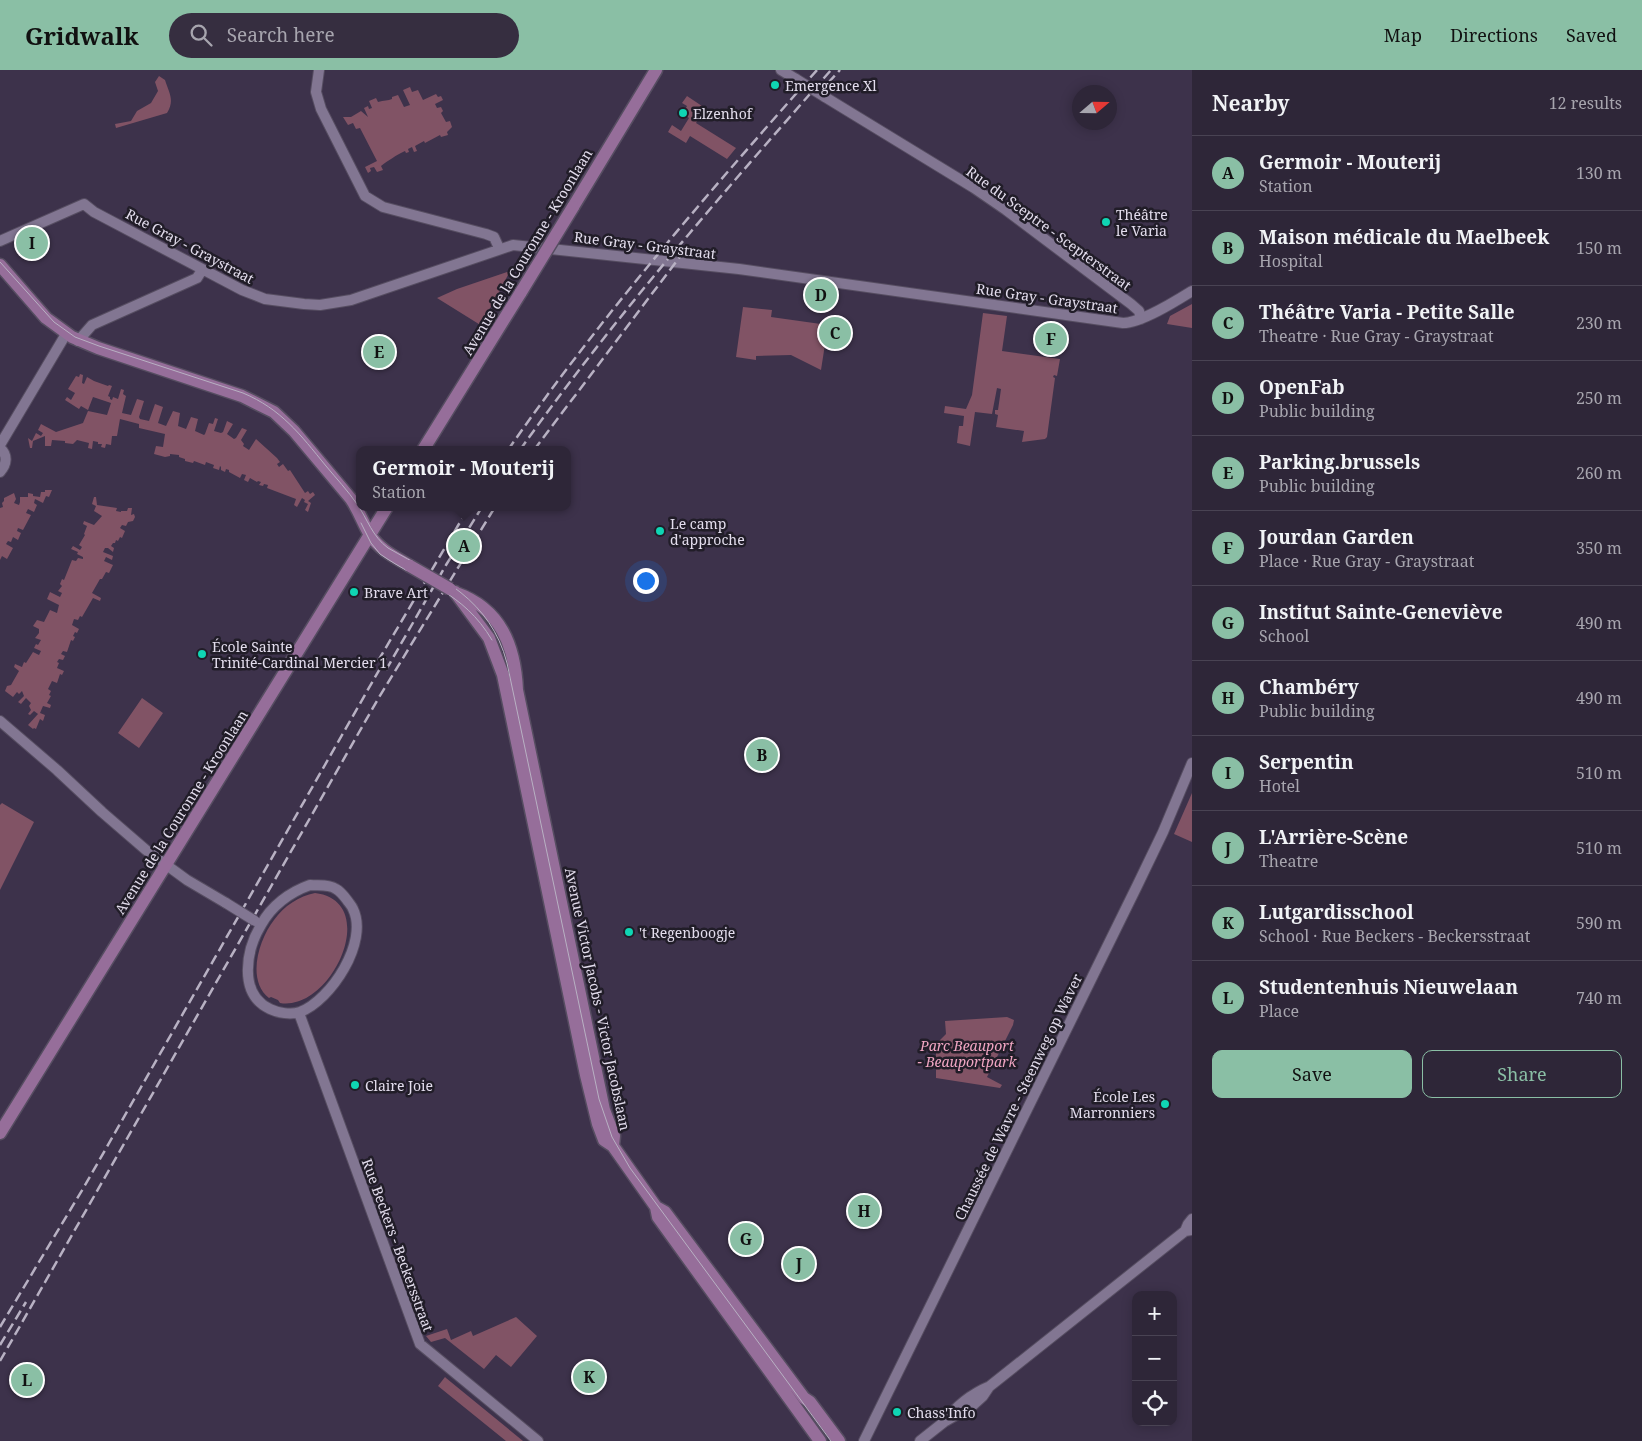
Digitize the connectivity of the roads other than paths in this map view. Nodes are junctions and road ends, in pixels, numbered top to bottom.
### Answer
1 (319, 70) edge
2 (656, 70) edge
3 (782, 70) edge
4 (0, 241) edge
5 (499, 248) junction
6 (0, 265) edge
7 (202, 270) junction
8 (1192, 291) edge
9 (1141, 319) junction
10 (66, 334) junction
11 (78, 341) junction
12 (0, 446) edge
13 (425, 446) edge
14 (0, 472) edge
15 (356, 507) edge
16 (358, 511) edge
17 (384, 511) edge
18 (370, 534) junction
19 (452, 591) junction
20 (0, 721) edge
21 (1192, 763) edge
22 (166, 864) junction
23 (258, 923) junction
24 (299, 1013) junction
25 (0, 1133) edge
26 (613, 1146) junction
27 (656, 1207) junction
28 (1192, 1219) edge
29 (1189, 1230) edge
30 (538, 1441) edge
31 (820, 1441) edge
32 (839, 1441) edge
33 (864, 1441) edge
34 (920, 1441) edge

1 - 5 street
2 - 13 main road, Avenue de la Couronne - Kroonlaan, bridge
3 - 9 street, Rue du Sceptre - Scepterstraat, bridge
4 - 7 street, Rue Gray - Graystraat
5 - 7 street, Rue Gray - Graystraat
5 - 9 street, Rue Gray - Graystraat
6 - 10 main road, Avenue Victor Jacobs - Victor Jacobslaan
7 - 11 street
8 - 9 street
10 - 11 main road, Avenue Victor Jacobs - Victor Jacobslaan
10 - 12 street
11 - 15 main road, Avenue Victor Jacobs - Victor Jacobslaan
12 - 14 street
16 - 18 main road, Avenue Victor Jacobs - Victor Jacobslaan
17 - 18 main road, Avenue de la Couronne - Kroonlaan
18 - 19 main road, Avenue Victor Jacobs - Victor Jacobslaan, bridge
18 - 22 main road, Avenue de la Couronne - Kroonlaan
19 - 26 main road, Avenue Victor Jacobs - Victor Jacobslaan
19 - 26 main road, Avenue Victor Jacobs - Victor Jacobslaan
20 - 22 street
21 - 33 street, Chaussée de Wavre - Steenweg op Waver
22 - 23 street, bridge
22 - 25 main road, Avenue de la Couronne - Kroonlaan
23 - 24 street
23 - 24 street
24 - 30 street, Rue Beckers - Beckersstraat
26 - 27 main road
27 - 31 main road
27 - 32 main road
28 - 29 street
29 - 34 street

